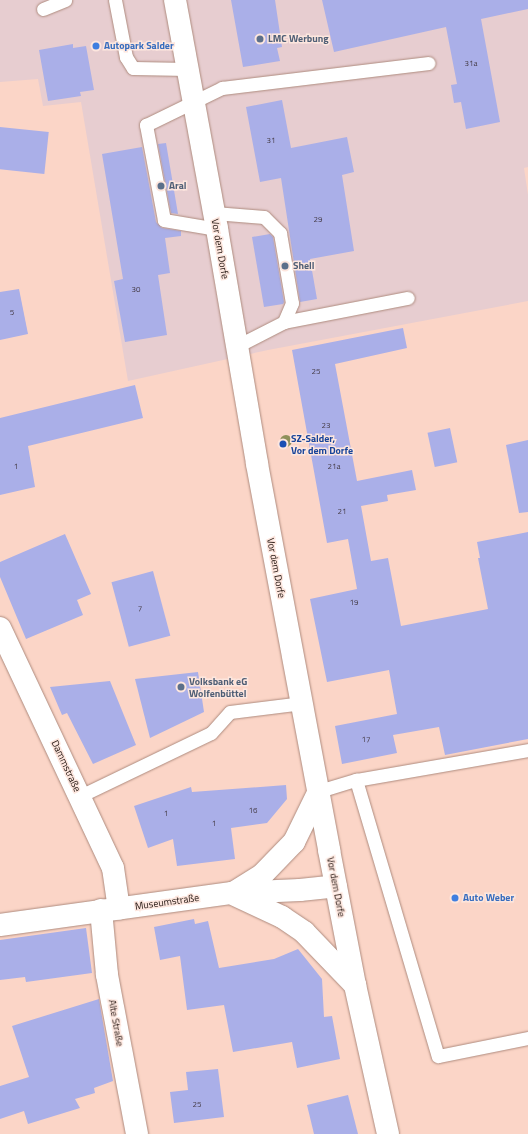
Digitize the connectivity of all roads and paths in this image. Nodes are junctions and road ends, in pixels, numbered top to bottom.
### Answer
1 (65, 0) edge
2 (115, 0) edge
3 (175, 0) edge
4 (43, 9) dead end
5 (428, 63) dead end
6 (188, 69) junction
7 (194, 101) junction
8 (216, 221) junction
9 (408, 298) dead end
10 (284, 322) junction
11 (237, 346) junction
12 (0, 628) edge
13 (302, 703) junction
14 (528, 750) edge
15 (356, 780) junction
16 (319, 791) junction
17 (80, 796) junction
18 (336, 886) junction
19 (232, 893) junction
20 (110, 910) junction
21 (0, 926) edge
22 (355, 985) junction
23 (528, 1038) edge
24 (137, 1134) edge
25 (388, 1134) edge

1 - 4 lane
2 - 6 lane
3 - 6 main road, Vor dem Dorfe
5 - 7 lane
6 - 7 main road, Vor dem Dorfe
7 - 8 main road, Vor dem Dorfe
7 - 8 lane
8 - 10 lane
8 - 11 main road, Vor dem Dorfe
9 - 10 lane
10 - 11 lane
11 - 13 main road, Vor dem Dorfe
12 - 17 main road, Dammstraße
13 - 16 main road, Vor dem Dorfe
13 - 17 lane
14 - 15 lane
15 - 16 lane
15 - 23 lane
16 - 18 main road, Vor dem Dorfe
16 - 19 main road
17 - 20 main road, Dammstraße
18 - 19 main road, Museumstraße
18 - 22 main road, Vor dem Dorfe
19 - 20 main road, Museumstraße
19 - 22 main road
20 - 21 main road, Museumstraße
20 - 24 main road, Alte Straße
22 - 25 main road, Vor dem Dorfe

